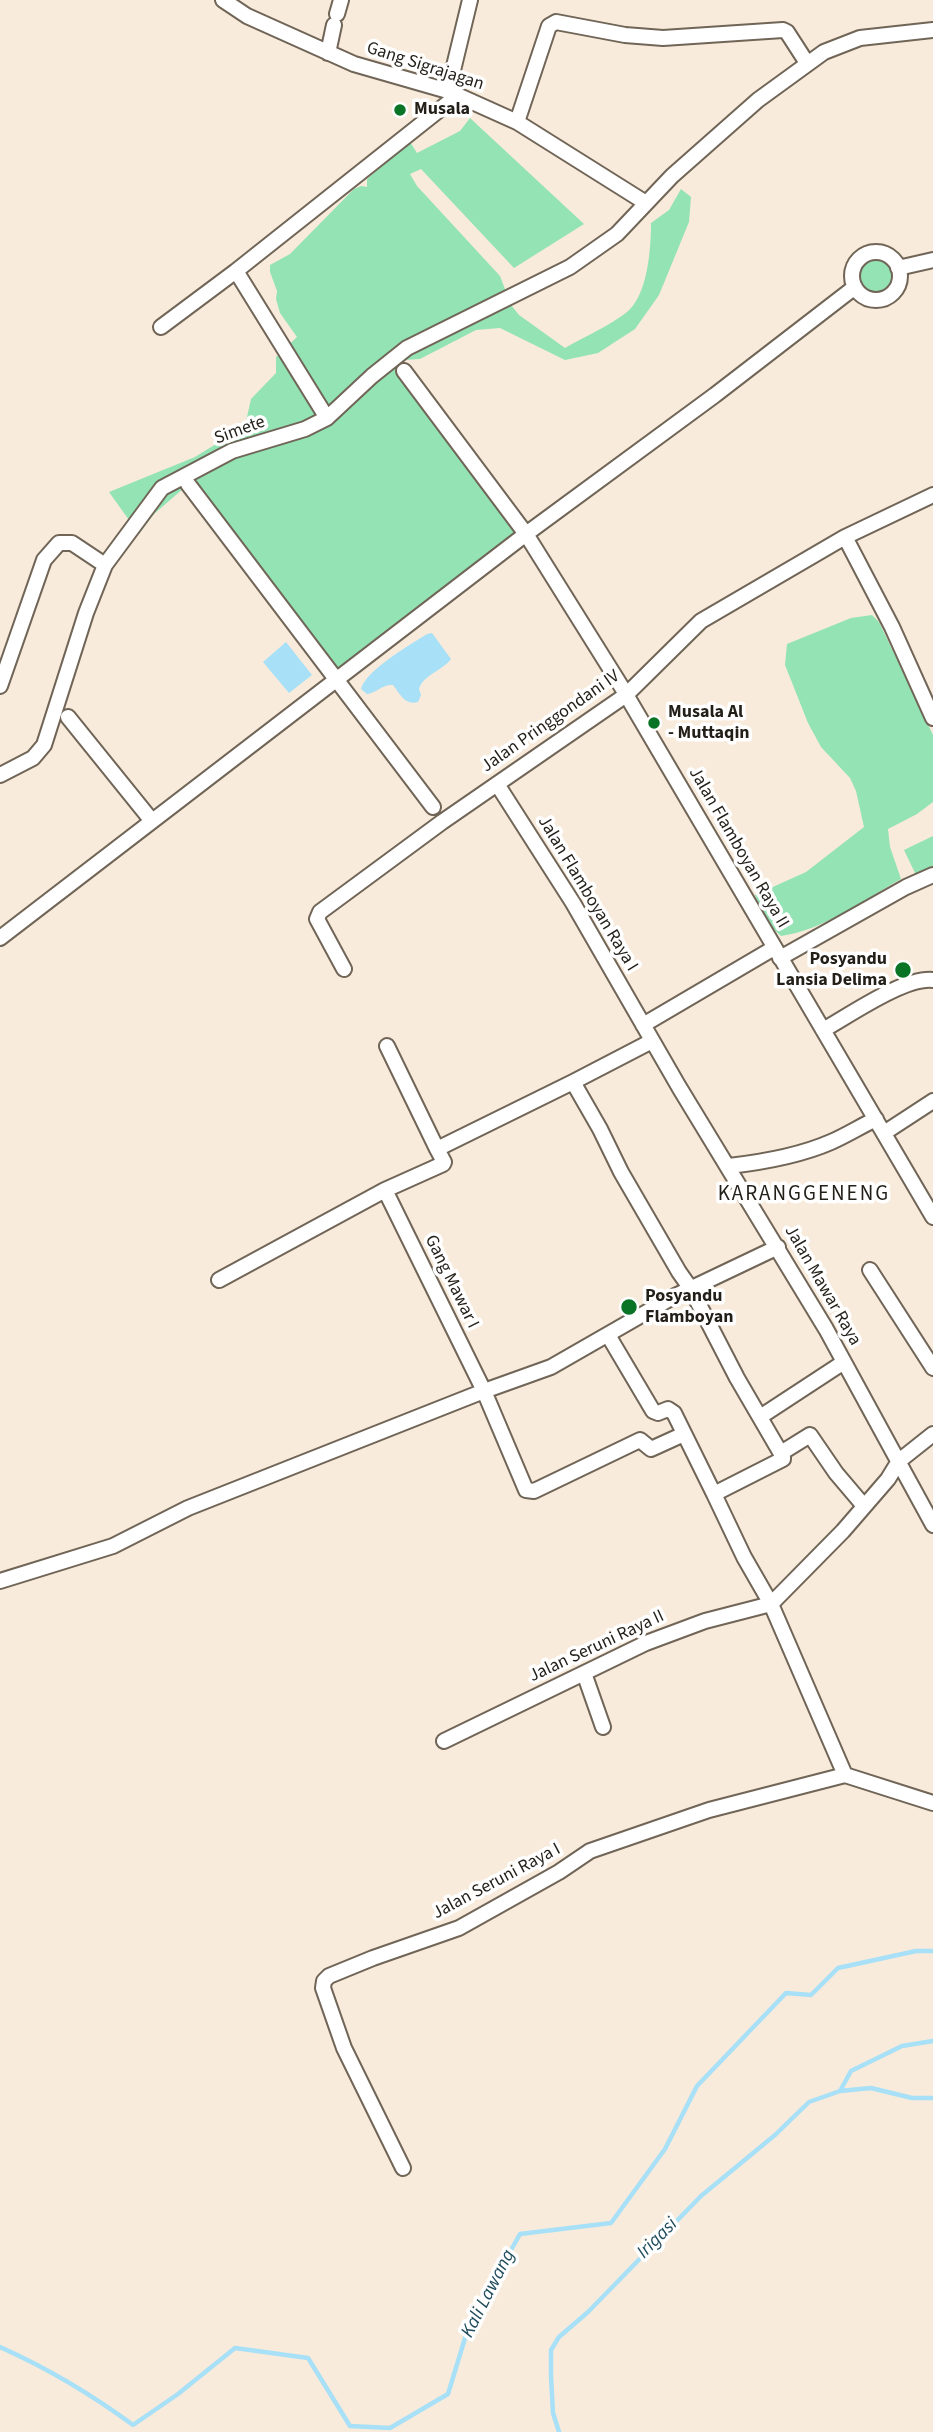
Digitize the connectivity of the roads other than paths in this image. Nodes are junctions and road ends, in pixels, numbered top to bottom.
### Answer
1 (223, 0) edge
2 (470, 0) edge
3 (337, 13) edge
4 (933, 30) edge
5 (328, 53) junction
6 (807, 63) junction
7 (453, 93) junction
8 (517, 122) junction
9 (646, 203) junction
10 (933, 260) edge
11 (898, 268) junction
12 (236, 271) junction
13 (855, 287) junction
14 (161, 327) dead end
15 (404, 371) dead end
16 (327, 418) junction
17 (188, 484) dead end
18 (933, 495) edge
19 (526, 534) junction
20 (845, 537) junction
21 (105, 565) junction
22 (338, 680) junction
23 (0, 686) edge
24 (626, 695) junction
25 (68, 717) dead end
26 (933, 718) edge
27 (0, 775) edge
28 (497, 784) junction
29 (433, 807) dead end
30 (152, 821) junction
31 (933, 875) edge
32 (0, 938) edge
33 (777, 953) junction
34 (344, 969) dead end
35 (933, 980) edge
36 (643, 1025) junction
37 (823, 1030) junction
38 (652, 1041) junction
39 (387, 1046) dead end
40 (573, 1083) junction
41 (933, 1101) edge
42 (876, 1119) junction
43 (884, 1133) junction
44 (437, 1149) junction
45 (729, 1167) junction
46 (385, 1190) junction
47 (933, 1217) edge
48 (778, 1247) junction
49 (870, 1270) dead end
50 (219, 1280) dead end
51 (691, 1289) junction
52 (608, 1335) junction
53 (844, 1362) junction
54 (933, 1368) edge
55 (484, 1391) junction
56 (760, 1417) junction
57 (684, 1434) junction
58 (933, 1434) edge
59 (781, 1453) junction
60 (900, 1461) junction
61 (714, 1494) junction
62 (864, 1506) junction
63 (933, 1525) edge
64 (0, 1581) edge
65 (771, 1604) junction
66 (584, 1673) junction
67 (603, 1727) dead end
68 (444, 1741) dead end
69 (845, 1775) junction
70 (933, 1803) edge
71 (403, 2168) dead end

1 - 5 street, Gang Sigrajagan
2 - 7 street
3 - 5 street
4 - 6 street, Simete
5 - 7 street, Gang Sigrajagan
6 - 8 street
6 - 9 street, Simete
7 - 8 street, Gang Sigrajagan
7 - 12 street
8 - 9 street, Gang Sigrajagan
9 - 16 street, Simete
10 - 11 street
11 - 13 street
11 - 13 street
12 - 14 street
12 - 16 street
13 - 19 street
15 - 19 street, Jalan Flamboyan Raya II
16 - 21 street, Simete
17 - 22 street
18 - 20 street, Jalan Pringgondani IV
19 - 22 street
19 - 24 street, Jalan Flamboyan Raya II
20 - 24 street, Jalan Pringgondani IV
20 - 26 street
21 - 23 street
21 - 27 street, Simete
22 - 29 street
22 - 30 street
24 - 28 street, Jalan Pringgondani IV
24 - 33 street, Jalan Flamboyan Raya II
25 - 30 street
28 - 34 street, Jalan Pringgondani IV
28 - 36 street, Jalan Flamboyan Raya I
30 - 32 street
31 - 33 street
33 - 36 street
33 - 37 street, Jalan Flamboyan Raya II
35 - 37 street
36 - 38 street, Jalan Mawar Raya
37 - 42 street, Jalan Flamboyan Raya II
38 - 40 street
38 - 45 street, Jalan Mawar Raya
39 - 44 street
40 - 44 street
40 - 51 street
41 - 43 street
42 - 43 street, Jalan Flamboyan Raya II
42 - 45 street
43 - 47 street, Jalan Flamboyan Raya II
44 - 46 street
45 - 48 street, Jalan Mawar Raya
46 - 50 street
46 - 55 street, Gang Mawar I
48 - 51 street
48 - 53 street, Jalan Mawar Raya
49 - 54 street
51 - 52 street
51 - 56 street
52 - 55 street
52 - 57 street
53 - 56 street
53 - 60 street, Jalan Mawar Raya
55 - 57 street, Gang Mawar I
55 - 64 street
56 - 59 street
57 - 61 street
58 - 60 street
59 - 61 street
59 - 62 street
60 - 62 street
60 - 63 street
61 - 65 street
62 - 65 street
65 - 66 street, Jalan Seruni Raya II
65 - 69 street
66 - 67 street
66 - 68 street, Jalan Seruni Raya II
69 - 70 street
69 - 71 street, Jalan Seruni Raya I

